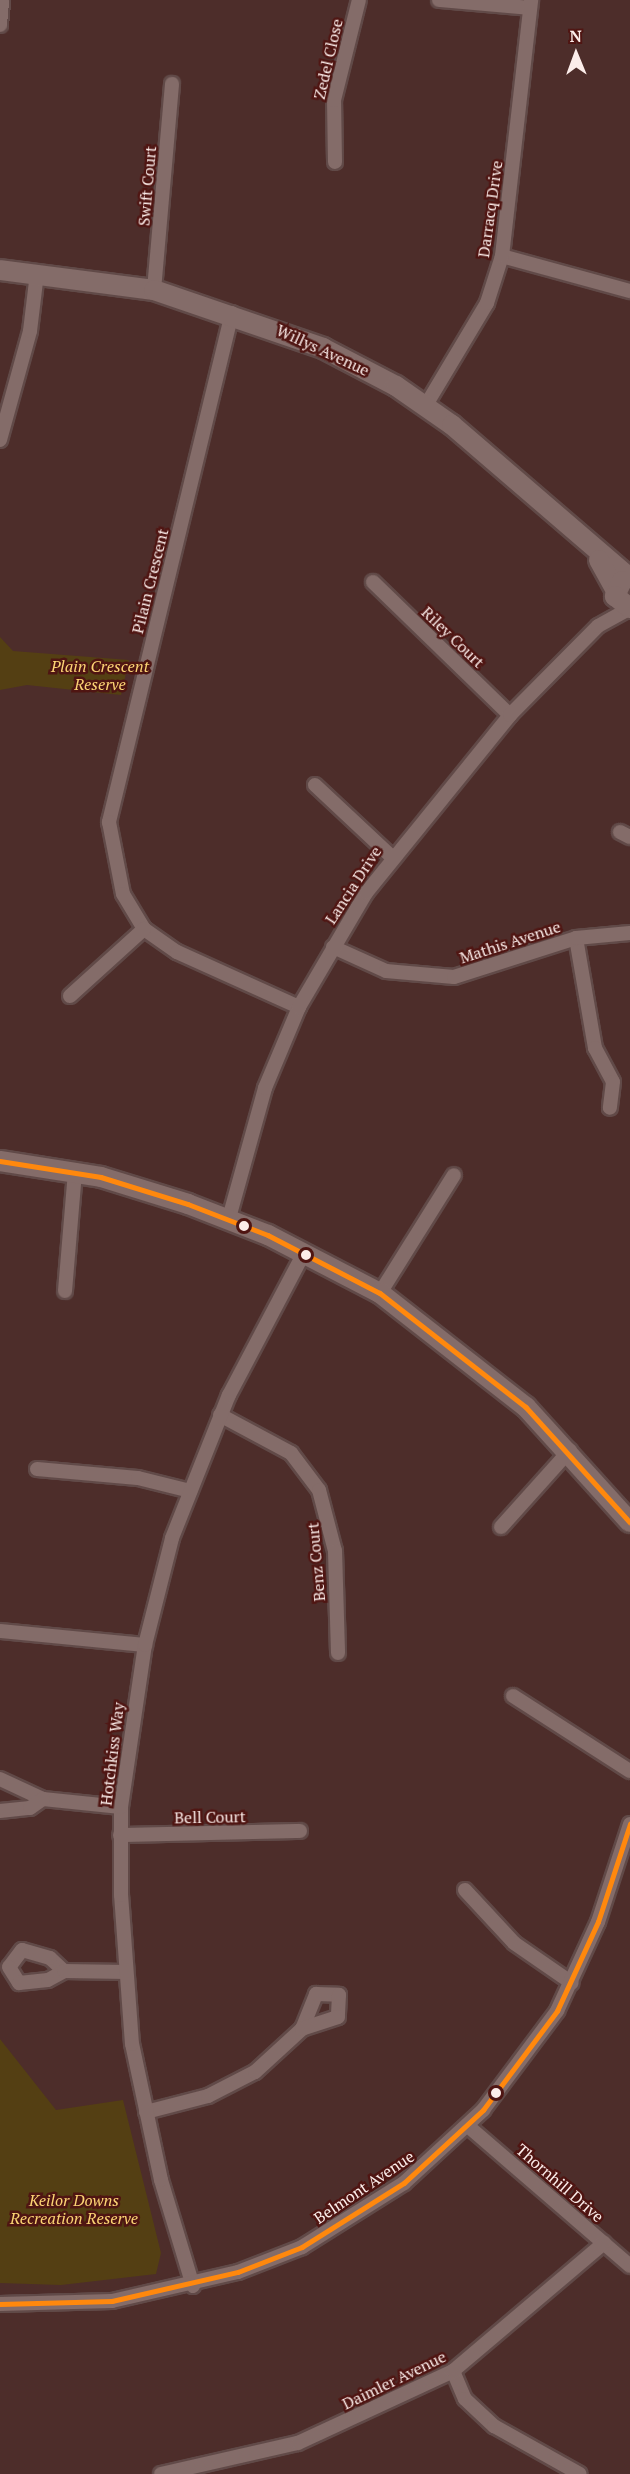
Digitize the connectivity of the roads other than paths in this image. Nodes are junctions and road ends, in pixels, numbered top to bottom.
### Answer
1 (3, 0) edge
2 (359, 0) edge
3 (439, 0) edge
4 (530, 4) edge
5 (0, 25) edge
6 (172, 84) dead end
7 (334, 162) dead end
8 (502, 256) junction
9 (0, 270) edge
10 (37, 273) junction
11 (154, 290) junction
12 (630, 291) edge
13 (232, 313) junction
14 (426, 405) junction
15 (0, 440) edge
16 (373, 582) dead end
17 (622, 584) edge
18 (630, 608) edge
19 (598, 626) junction
20 (510, 715) junction
21 (315, 785) dead end
22 (391, 856) junction
23 (144, 929) junction
24 (630, 933) edge
25 (576, 938) junction
26 (333, 946) junction
27 (70, 996) dead end
28 (299, 1008) junction
29 (609, 1108) dead end
30 (0, 1161) edge
31 (75, 1172) junction
32 (454, 1175) dead end
33 (229, 1218) junction
34 (304, 1253) junction
35 (65, 1291) dead end
36 (380, 1293) junction
37 (220, 1415) junction
38 (570, 1450) junction
39 (37, 1469) dead end
40 (190, 1491) junction
41 (630, 1522) edge
42 (501, 1527) dead end
43 (0, 1631) edge
44 (145, 1646) junction
45 (338, 1653) dead end
46 (513, 1696) dead end
47 (630, 1771) edge
48 (0, 1779) edge
49 (43, 1799) junction
50 (121, 1807) junction
51 (0, 1811) edge
52 (630, 1824) edge
53 (300, 1831) dead end
54 (120, 1835) junction
55 (465, 1890) dead end
56 (64, 1971) dead end
57 (126, 1972) junction
58 (572, 1983) junction
59 (302, 2029) dead end
60 (146, 2112) junction
61 (468, 2126) junction
62 (604, 2243) junction
63 (630, 2266) edge
64 (193, 2286) junction
65 (0, 2304) edge
66 (453, 2371) junction
67 (160, 2474) edge
68 (580, 2474) edge

1 - 5 street
2 - 7 street, Zedel Close
3 - 4 street
4 - 8 street, Darracq Drive
6 - 11 street, Swift Court
8 - 12 street
8 - 14 street, Darracq Drive
9 - 10 street, Willys Avenue
10 - 11 street, Willys Avenue
10 - 15 street
11 - 13 street, Willys Avenue
13 - 14 street, Willys Avenue
13 - 23 street, Pilain Crescent
14 - 17 street, Willys Avenue
16 - 20 street, Riley Court
17 - 18 street, Willys Avenue
17 - 19 street, Lancia Drive
18 - 19 street, Lancia Drive
19 - 20 street, Lancia Drive
20 - 22 street, Lancia Drive
21 - 22 street
22 - 26 street, Lancia Drive
23 - 27 street
23 - 28 street, Pilain Crescent
24 - 25 street, Mathis Avenue
25 - 26 street, Mathis Avenue
25 - 29 street
26 - 28 street, Lancia Drive
28 - 33 street, Lancia Drive
30 - 31 street
31 - 33 street
31 - 35 street
32 - 36 street
33 - 34 street
34 - 36 street
34 - 37 street, Hotchkiss Way
36 - 38 street
37 - 40 street, Hotchkiss Way
37 - 45 street, Benz Court
38 - 41 street
38 - 42 street
39 - 40 street
40 - 44 street, Hotchkiss Way
43 - 44 street
44 - 50 street, Hotchkiss Way
46 - 47 street
48 - 49 street
49 - 50 street
49 - 51 street
50 - 54 street, Hotchkiss Way
52 - 58 street, Belmont Avenue
53 - 54 street, Bell Court
54 - 57 street, Hotchkiss Way
55 - 58 street
56 - 57 street
57 - 60 street, Hotchkiss Way
58 - 61 street, Belmont Avenue
59 - 60 street
60 - 64 street, Hotchkiss Way
61 - 62 street, Thornhill Drive
61 - 64 street, Belmont Avenue
62 - 63 street, Thornhill Drive
62 - 66 street, Daimler Avenue
64 - 65 street, Belmont Avenue
66 - 67 street, Daimler Avenue
66 - 68 street

